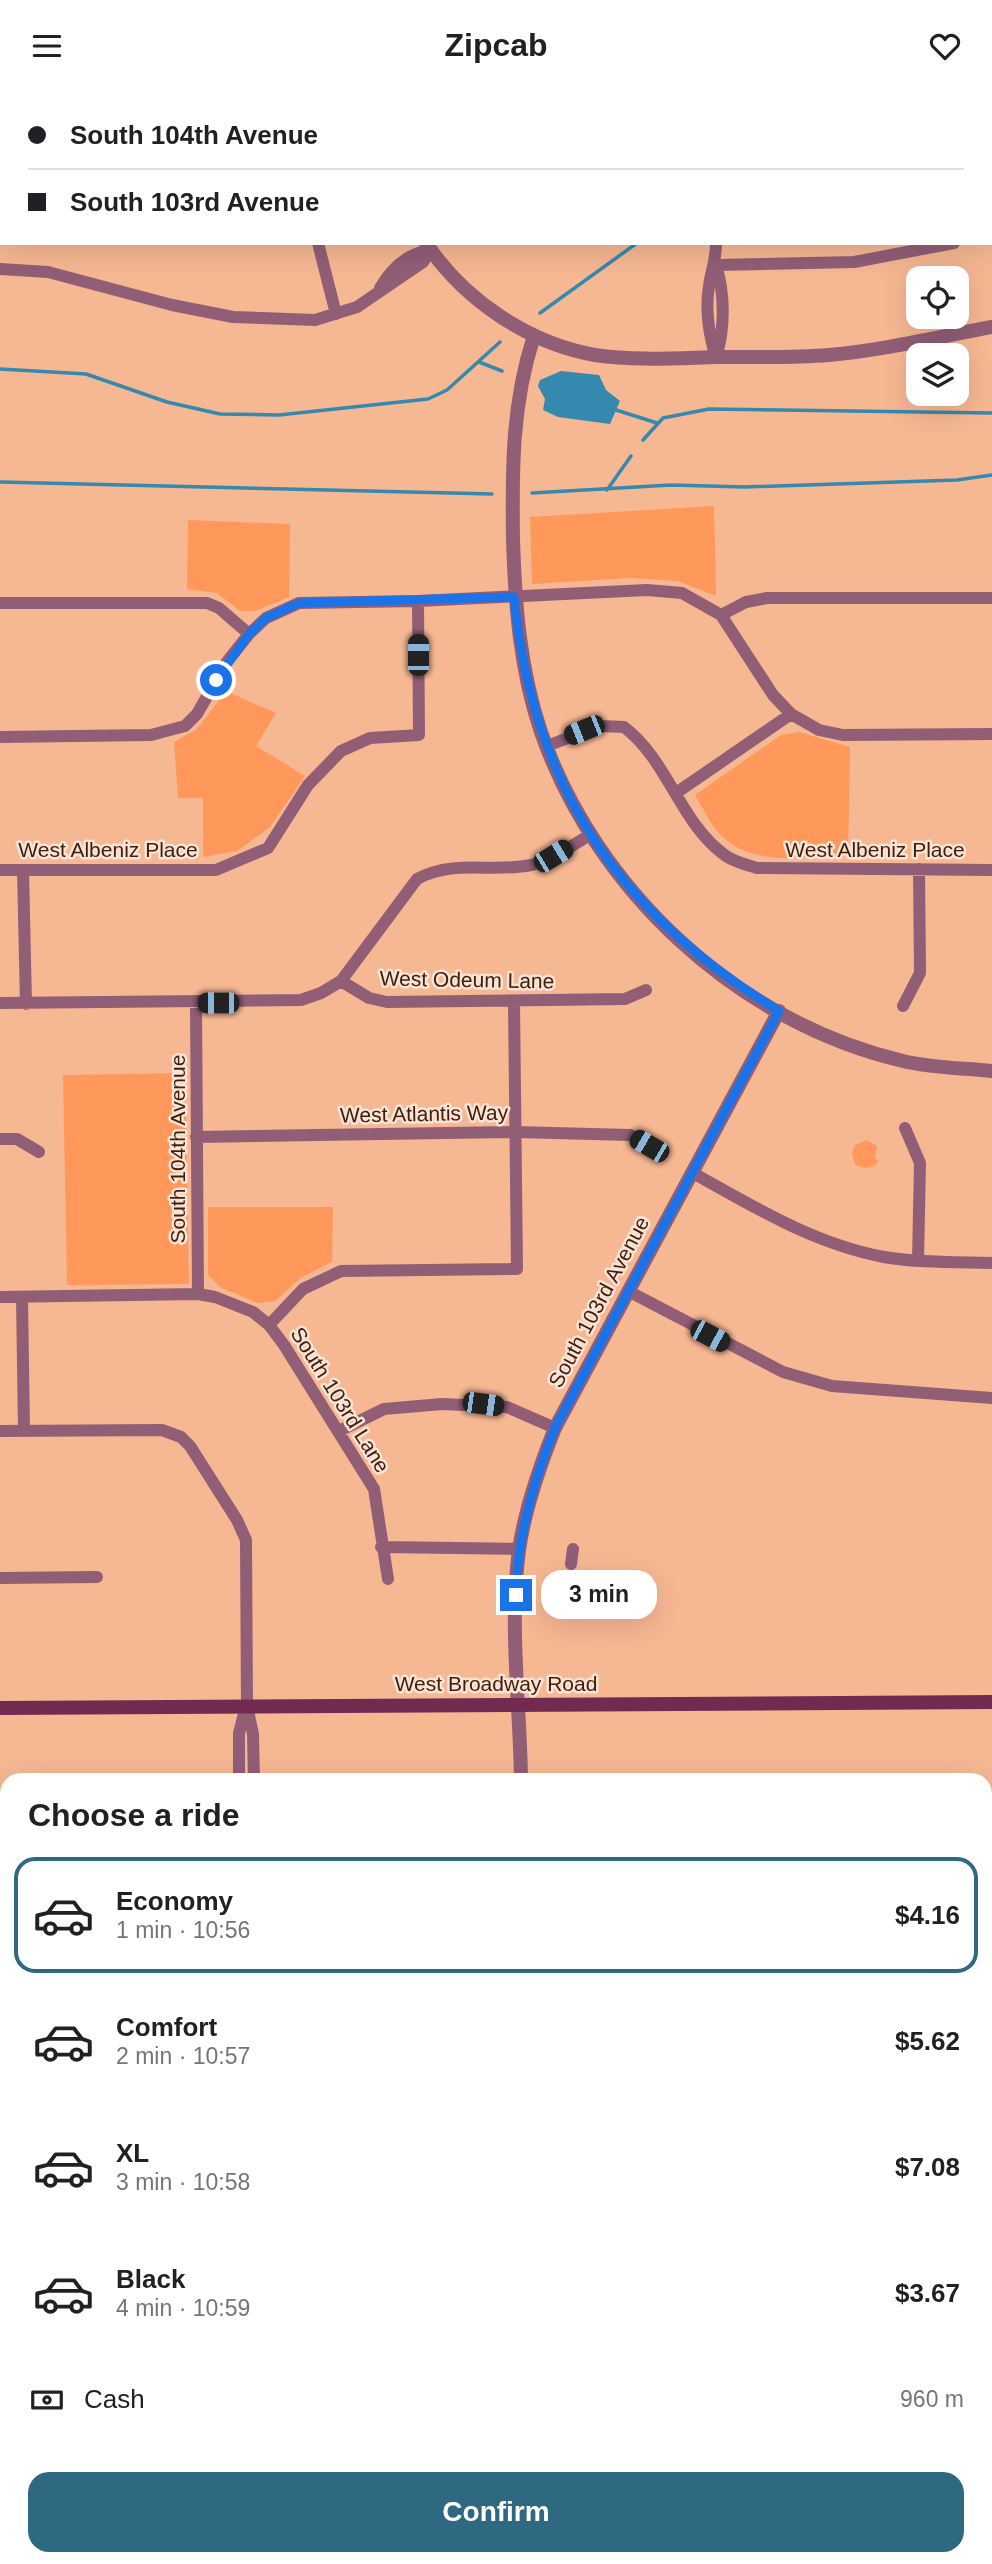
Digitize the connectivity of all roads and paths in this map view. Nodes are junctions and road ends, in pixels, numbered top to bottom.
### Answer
1 (319, 245) edge
2 (716, 245) edge
3 (943, 245) edge
4 (428, 247) edge
5 (716, 265) junction
6 (0, 269) edge
7 (336, 314) junction
8 (992, 327) edge
9 (534, 335) junction
10 (716, 357) junction
11 (514, 597) junction
12 (992, 598) edge
13 (418, 601) junction
14 (0, 603) edge
15 (721, 615) junction
16 (249, 634) junction
17 (791, 714) junction
18 (992, 734) edge
19 (0, 737) edge
20 (547, 746) junction
21 (676, 793) junction
22 (590, 835) junction
23 (919, 869) junction
24 (0, 870) edge
25 (23, 870) junction
26 (992, 870) edge
27 (341, 981) junction
28 (646, 990) dead end
29 (513, 1002) junction
30 (0, 1003) edge
31 (26, 1003) junction
32 (196, 1003) junction
33 (903, 1006) dead end
34 (779, 1011) junction
35 (992, 1071) edge
36 (905, 1128) dead end
37 (515, 1132) junction
38 (196, 1137) junction
39 (0, 1139) edge
40 (649, 1146) dead end
41 (39, 1152) dead end
42 (693, 1173) junction
43 (918, 1259) junction
44 (992, 1263) edge
45 (628, 1291) junction
46 (198, 1294) junction
47 (0, 1297) edge
48 (22, 1297) junction
49 (269, 1325) junction
50 (992, 1398) edge
51 (555, 1428) junction
52 (0, 1431) edge
53 (24, 1431) junction
54 (339, 1431) junction
55 (381, 1547) junction
56 (519, 1549) junction
57 (573, 1549) dead end
58 (571, 1564) dead end
59 (97, 1577) dead end
60 (0, 1578) edge
61 (388, 1579) dead end
62 (992, 1702) edge
63 (519, 1705) junction
64 (247, 1706) junction
65 (0, 1708) edge
66 (239, 1773) edge
67 (254, 1773) edge
68 (521, 1773) edge

1 - 7 street
2 - 5 street
3 - 5 street
4 - 7 street
4 - 9 street
5 - 10 street
6 - 7 street
8 - 10 street
9 - 10 street
9 - 11 street
11 - 13 street
11 - 15 street
11 - 20 street
12 - 15 street
13 - 16 street
13 - 25 street, West Albeniz Place
14 - 16 street
15 - 17 street
16 - 19 street
17 - 18 street
17 - 21 street
20 - 21 street
20 - 22 street
21 - 23 street, West Albeniz Place
22 - 27 street
22 - 34 street
23 - 26 street, West Albeniz Place
23 - 33 street
24 - 25 street, West Albeniz Place
25 - 31 street
27 - 29 street, West Odeum Lane
27 - 32 street
28 - 29 street, West Odeum Lane
29 - 37 street
30 - 31 street
31 - 32 street
32 - 38 street, South 104th Avenue
34 - 35 street
34 - 42 street, South 103rd Avenue
36 - 43 street
37 - 38 street, West Atlantis Way
37 - 40 street, West Atlantis Way
37 - 49 street
38 - 46 street, South 104th Avenue
39 - 41 street
42 - 43 street
42 - 45 street, South 103rd Avenue
43 - 44 street
45 - 50 street
45 - 51 street, South 103rd Avenue
46 - 48 street
46 - 49 street
47 - 48 street
48 - 53 street
49 - 54 street, South 103rd Lane
51 - 54 street
51 - 56 street, South 103rd Avenue
52 - 53 street
53 - 64 street
54 - 55 street, South 103rd Lane
55 - 56 street
55 - 61 street, South 103rd Lane
56 - 63 street, South 103rd Avenue
57 - 58 street
59 - 60 street
62 - 63 main road, West Broadway Road
63 - 64 main road, West Broadway Road
63 - 68 street, South 103rd Avenue
64 - 65 main road, West Broadway Road
64 - 66 street
64 - 67 street

